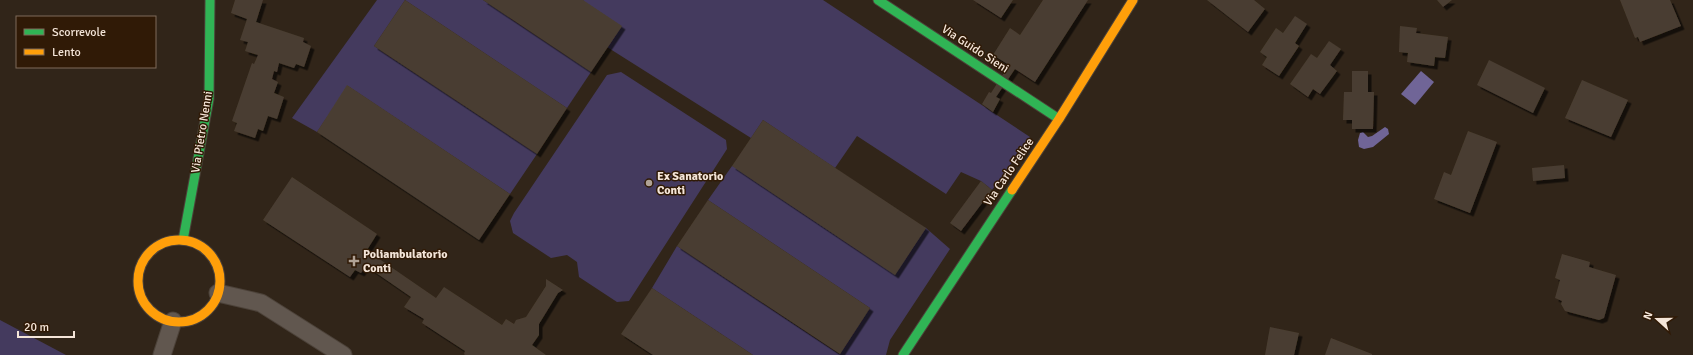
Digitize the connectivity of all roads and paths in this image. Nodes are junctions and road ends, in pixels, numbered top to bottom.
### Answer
1 (210, 0) edge
2 (878, 0) edge
3 (1133, 0) edge
4 (1059, 119) junction
5 (183, 240) junction
6 (218, 293) junction
7 (173, 321) junction
8 (162, 355) edge
9 (343, 355) edge
10 (903, 355) edge

1 - 5 street, Via Pietro Nenni
2 - 4 street, Via Guido Sieni
3 - 4 street, Via Carlo Felice
4 - 10 street, Via Carlo Felice
5 - 6 street
5 - 7 street
6 - 7 street
6 - 9 street
7 - 8 street

